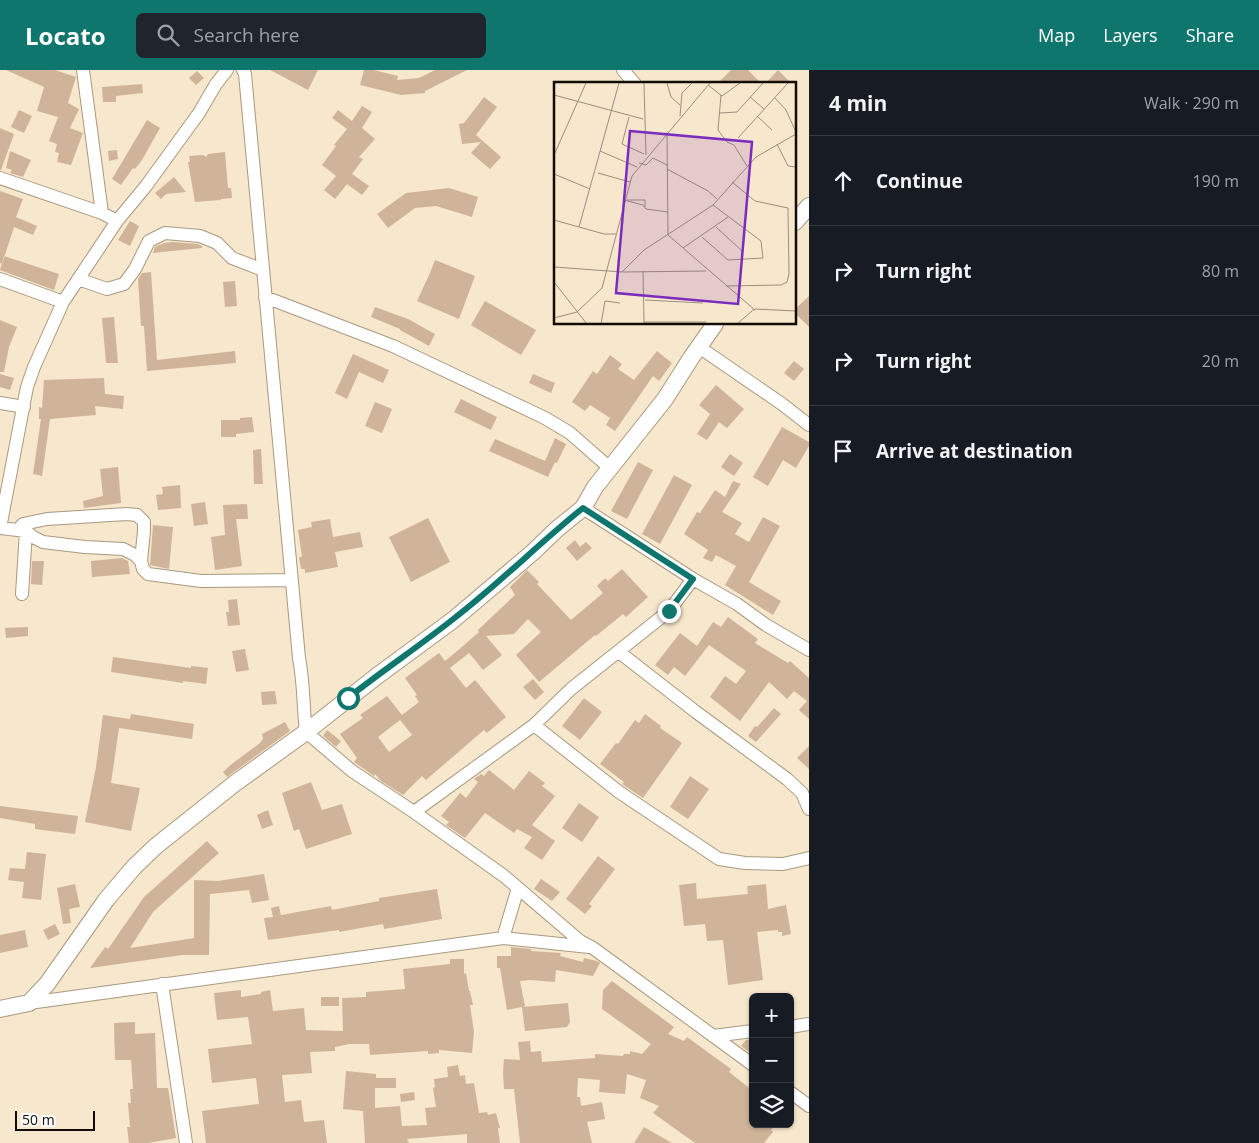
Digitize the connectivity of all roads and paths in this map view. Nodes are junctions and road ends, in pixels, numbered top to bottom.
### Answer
1 (83, 70) edge
2 (227, 70) edge
3 (243, 70) edge
4 (623, 70) edge
5 (633, 82) edge
6 (0, 178) edge
7 (809, 206) edge
8 (102, 213) junction
9 (117, 221) junction
10 (796, 221) edge
11 (263, 270) junction
12 (0, 278) edge
13 (78, 279) junction
14 (265, 297) junction
15 (63, 302) junction
16 (714, 325) edge
17 (698, 346) junction
18 (0, 403) edge
19 (24, 407) junction
20 (809, 425) edge
21 (611, 469) junction
22 (583, 508) junction
23 (0, 528) edge
24 (22, 530) junction
25 (140, 561) junction
26 (693, 579) junction
27 (292, 580) junction
28 (22, 594) dead end
29 (809, 650) edge
30 (619, 652) junction
31 (534, 725) junction
32 (306, 732) junction
33 (809, 809) edge
34 (414, 812) junction
35 (809, 858) edge
36 (518, 888) junction
37 (504, 938) junction
38 (593, 948) junction
39 (162, 984) junction
40 (29, 1003) junction
41 (0, 1009) edge
42 (809, 1024) edge
43 (794, 1026) edge
44 (749, 1032) edge
45 (713, 1036) junction
46 (749, 1062) edge
47 (794, 1095) edge
48 (809, 1106) edge
49 (186, 1143) edge

1 - 8 street
2 - 9 street
3 - 11 street
4 - 5 street
6 - 8 street
7 - 10 main road
8 - 9 street
9 - 13 street
11 - 13 street
11 - 14 street
12 - 15 street
13 - 15 street
14 - 21 street
14 - 27 street
15 - 19 street
16 - 17 main road
17 - 20 street
17 - 21 main road
18 - 19 street
19 - 23 street
21 - 22 main road
22 - 26 street
22 - 32 main road
23 - 24 street
24 - 25 street
24 - 25 street
24 - 28 street
25 - 27 street
26 - 29 street
26 - 30 street
27 - 32 street
30 - 31 street
30 - 33 street
31 - 34 street
31 - 35 street
32 - 34 street
32 - 40 main road
34 - 36 street
36 - 37 street
36 - 38 street
37 - 38 street
37 - 39 street
38 - 45 street
39 - 40 street
39 - 49 street
40 - 41 main road
42 - 43 street
44 - 45 street
45 - 46 street
47 - 48 street

